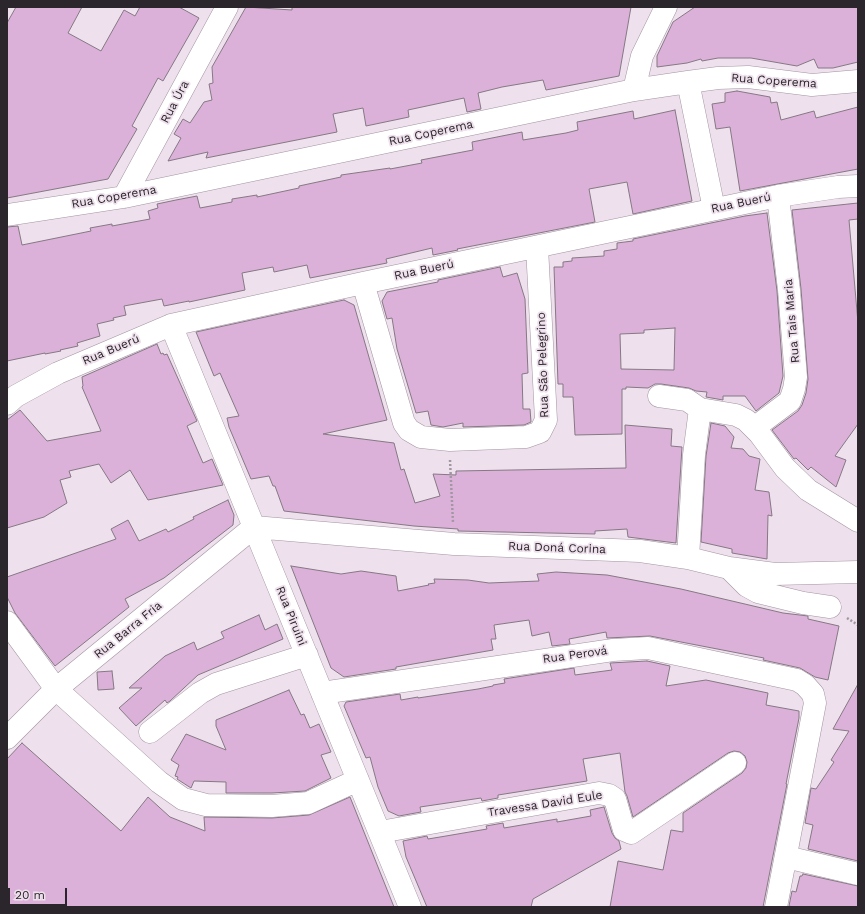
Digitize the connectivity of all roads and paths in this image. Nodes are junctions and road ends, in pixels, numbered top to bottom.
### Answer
1 (226, 7) edge
2 (666, 7) edge
3 (858, 81) edge
4 (688, 82) junction
5 (634, 90) junction
6 (858, 186) edge
7 (778, 196) junction
8 (124, 197) junction
9 (714, 209) junction
10 (7, 215) edge
11 (537, 247) junction
12 (364, 283) junction
13 (171, 324) junction
14 (659, 396) dead end
15 (7, 404) edge
16 (700, 408) junction
17 (754, 428) junction
18 (450, 440) junction
19 (858, 521) edge
20 (254, 527) junction
21 (454, 544) junction
22 (688, 558) junction
23 (729, 568) junction
24 (858, 572) edge
25 (830, 607) dead end
26 (7, 622) edge
27 (307, 655) junction
28 (56, 689) junction
29 (322, 693) junction
30 (150, 732) dead end
31 (7, 738) edge
32 (735, 763) dead end
33 (358, 780) junction
34 (380, 832) junction
35 (786, 857) junction
36 (858, 874) edge
37 (410, 907) edge
38 (776, 907) edge

1 - 8 street, Rua Úra
2 - 5 street
3 - 4 street, Rua Coperema
4 - 5 street, Rua Coperema
4 - 9 street
5 - 8 street, Rua Coperema
6 - 7 street, Rua Buerú
7 - 9 street, Rua Buerú
7 - 17 street, Rua Tais Maria
8 - 10 street, Rua Coperema
9 - 11 street, Rua Buerú
11 - 12 street, Rua Buerú
11 - 18 street, Rua São Pelegrino
12 - 13 street, Rua Buerú
12 - 18 street, Rua São Pelegrino
13 - 15 street, Rua Buerú
13 - 20 street, Rua Piruini
14 - 16 street
16 - 17 street
16 - 22 street
17 - 19 street
18 - 21 path
20 - 21 street, Rua Doná Corina
20 - 27 street, Rua Piruini
20 - 28 street, Rua Barra Fria
21 - 22 street, Rua Doná Corina
22 - 23 street, Rua Doná Corina
23 - 24 street, Rua Doná Corina
23 - 25 street
26 - 28 street
27 - 29 street, Rua Piruini
27 - 30 street
28 - 31 street, Rua Barra Fria
28 - 33 street
29 - 33 street, Rua Piruini
29 - 35 street, Rua Perová
32 - 34 street, Travessa David Eule
33 - 34 street, Rua Piruini
34 - 37 street, Rua Piruini
35 - 36 street
35 - 38 street

